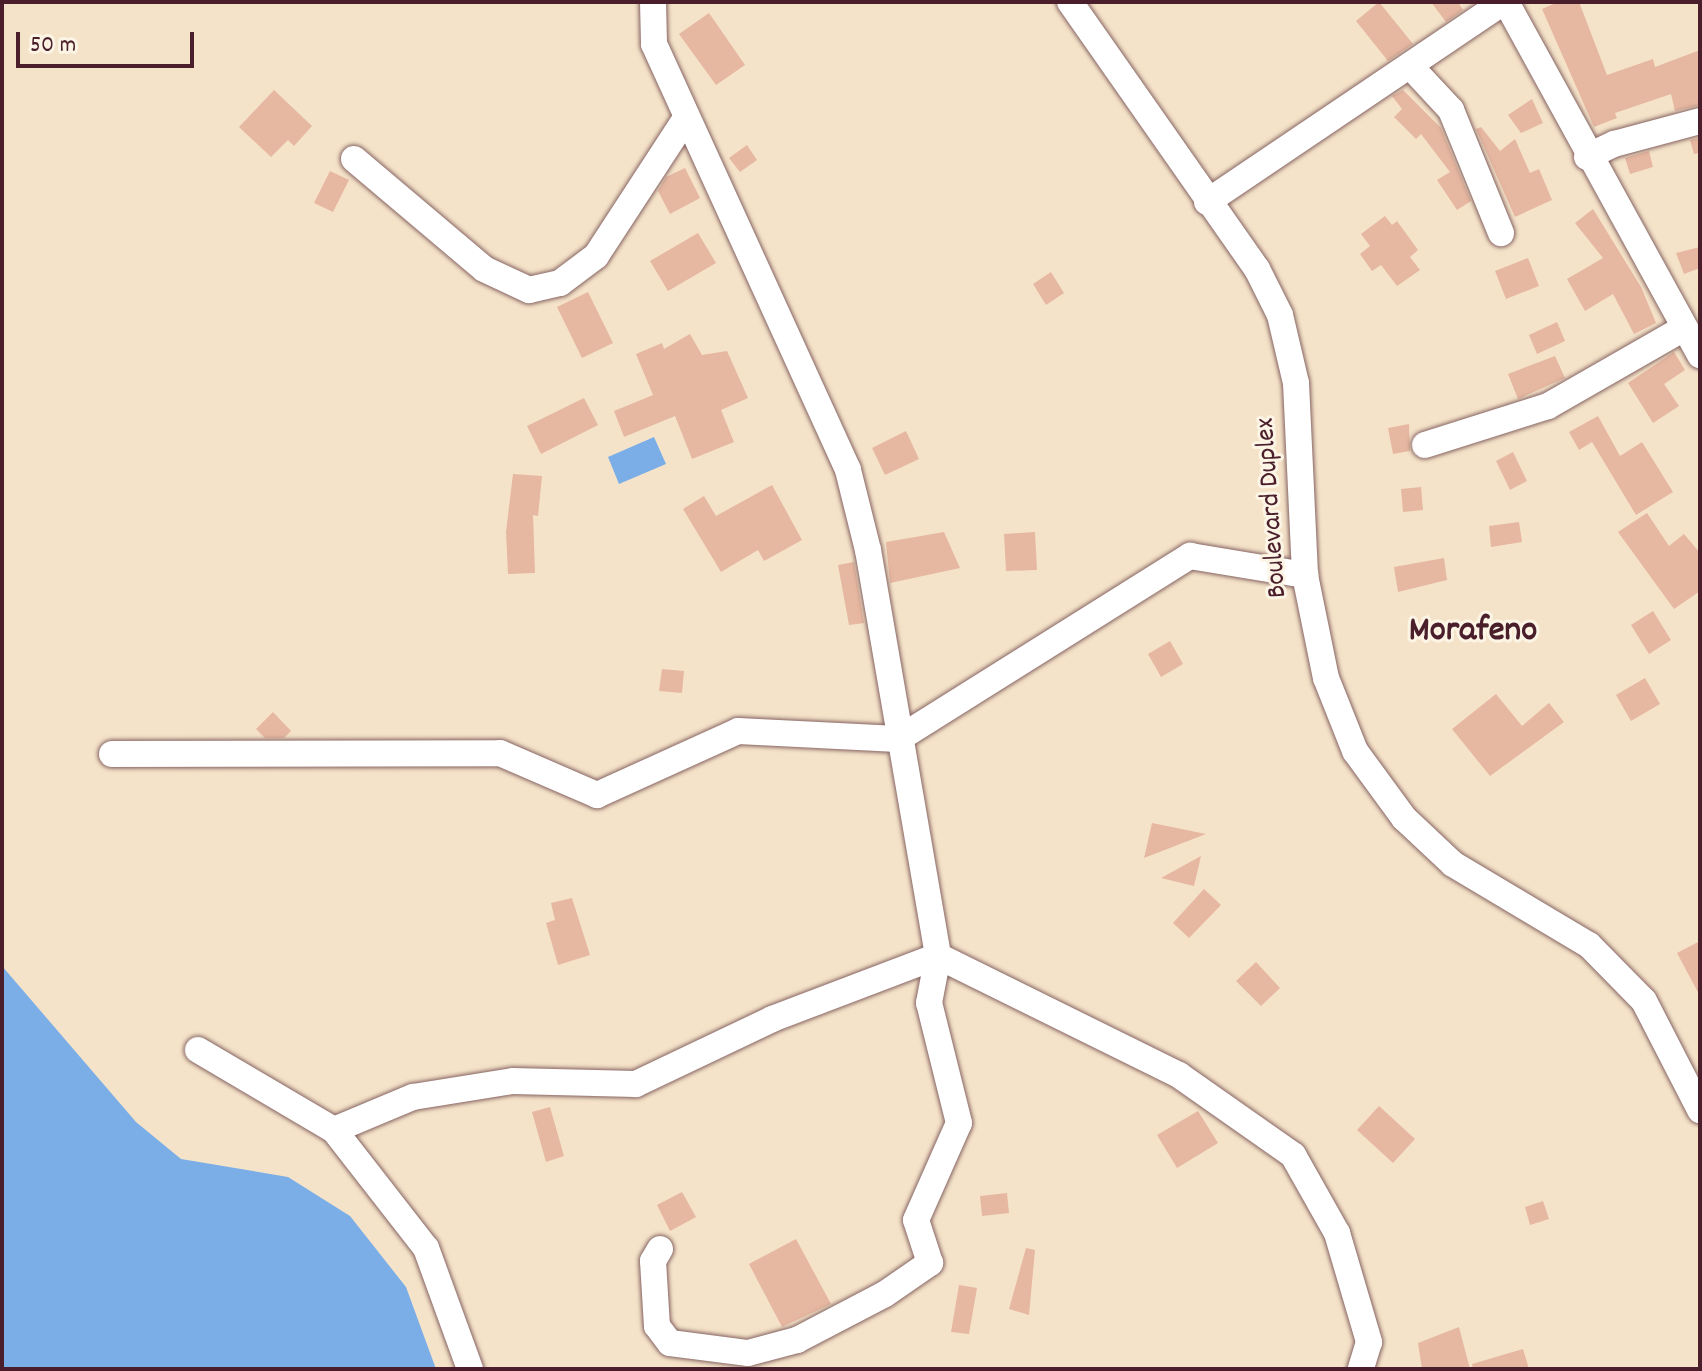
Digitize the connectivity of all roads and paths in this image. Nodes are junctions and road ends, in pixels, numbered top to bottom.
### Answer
1 (653, 2) edge
2 (1070, 2) edge
3 (1505, 2) edge
4 (1411, 67) junction
5 (686, 118) junction
6 (1700, 121) edge
7 (1587, 157) junction
8 (354, 159) dead end
9 (1207, 202) junction
10 (1501, 233) dead end
11 (1684, 328) junction
12 (1700, 355) edge
13 (1425, 445) dead end
14 (1305, 575) junction
15 (898, 739) junction
16 (112, 754) dead end
17 (938, 956) junction
18 (198, 1050) dead end
19 (1700, 1110) edge
20 (334, 1130) junction
21 (660, 1249) dead end
22 (470, 1369) edge
23 (1361, 1369) edge

1 - 5 street
2 - 9 street, Boulevard Duplex
3 - 4 street
3 - 7 street
4 - 9 street
4 - 10 street
5 - 8 street
5 - 15 street
6 - 7 street
7 - 11 street
9 - 14 street, Boulevard Duplex
11 - 12 street
11 - 13 street
14 - 15 street
14 - 19 street, Boulevard Duplex
15 - 16 street
15 - 17 street
17 - 20 street
17 - 21 street
17 - 23 street
18 - 20 street
20 - 22 street

